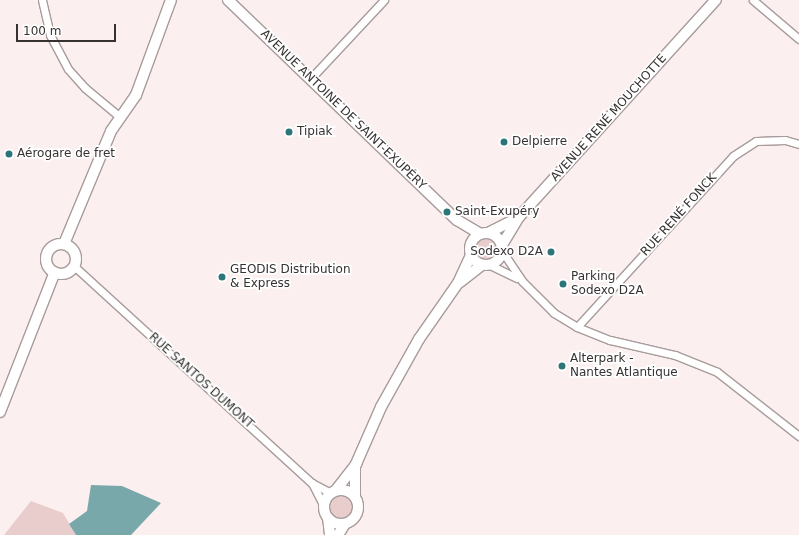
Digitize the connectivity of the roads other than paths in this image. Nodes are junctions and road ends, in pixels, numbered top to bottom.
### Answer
1 (42, 0) edge
2 (171, 0) edge
3 (228, 0) edge
4 (384, 0) edge
5 (707, 0) edge
6 (716, 0) edge
7 (753, 0) edge
8 (758, 0) edge
9 (764, 10) junction
10 (699, 19) junction
11 (799, 39) edge
12 (311, 78) junction
13 (120, 117) junction
14 (799, 144) edge
15 (519, 217) junction
16 (458, 220) junction
17 (484, 233) junction
18 (64, 244) junction
19 (502, 248) junction
20 (470, 250) junction
21 (486, 265) junction
22 (74, 266) junction
23 (55, 272) junction
24 (522, 281) junction
25 (458, 283) junction
26 (578, 328) junction
27 (0, 412) edge
28 (799, 436) edge
29 (356, 464) junction
30 (312, 483) junction
31 (333, 492) junction
32 (355, 497) junction
33 (324, 505) junction
34 (328, 518) junction
35 (346, 524) junction
36 (330, 535) edge
37 (338, 535) edge

1 - 13 street
2 - 13 street
3 - 12 street, AVENUE ANTOINE DE SAINT-EXUPÉRY
4 - 12 street
5 - 10 street, AVENUE RENÉ MOUCHOTTE
6 - 10 street, AVENUE RENÉ MOUCHOTTE
7 - 9 street
8 - 9 street
9 - 11 street
10 - 15 street, AVENUE RENÉ MOUCHOTTE
12 - 16 street, AVENUE ANTOINE DE SAINT-EXUPÉRY
13 - 18 street
14 - 26 street, RUE RENÉ FONCK
15 - 17 street, AVENUE RENÉ MOUCHOTTE
15 - 19 street, AVENUE RENÉ MOUCHOTTE
16 - 17 street, AVENUE ANTOINE DE SAINT-EXUPÉRY
16 - 20 street, AVENUE ANTOINE DE SAINT-EXUPÉRY
17 - 19 street
17 - 20 street
18 - 22 street
18 - 23 street
19 - 21 street
19 - 24 street
20 - 21 street
20 - 25 street
21 - 24 street
21 - 25 street
22 - 23 street
22 - 30 street, RUE SANTOS DUMONT
23 - 27 street
24 - 26 street
25 - 29 street
26 - 28 street
29 - 31 street
29 - 32 street
30 - 31 street, RUE SANTOS DUMONT
30 - 33 street
31 - 32 street
31 - 33 street
32 - 35 street
33 - 34 street
34 - 35 street
34 - 36 street
35 - 37 street

